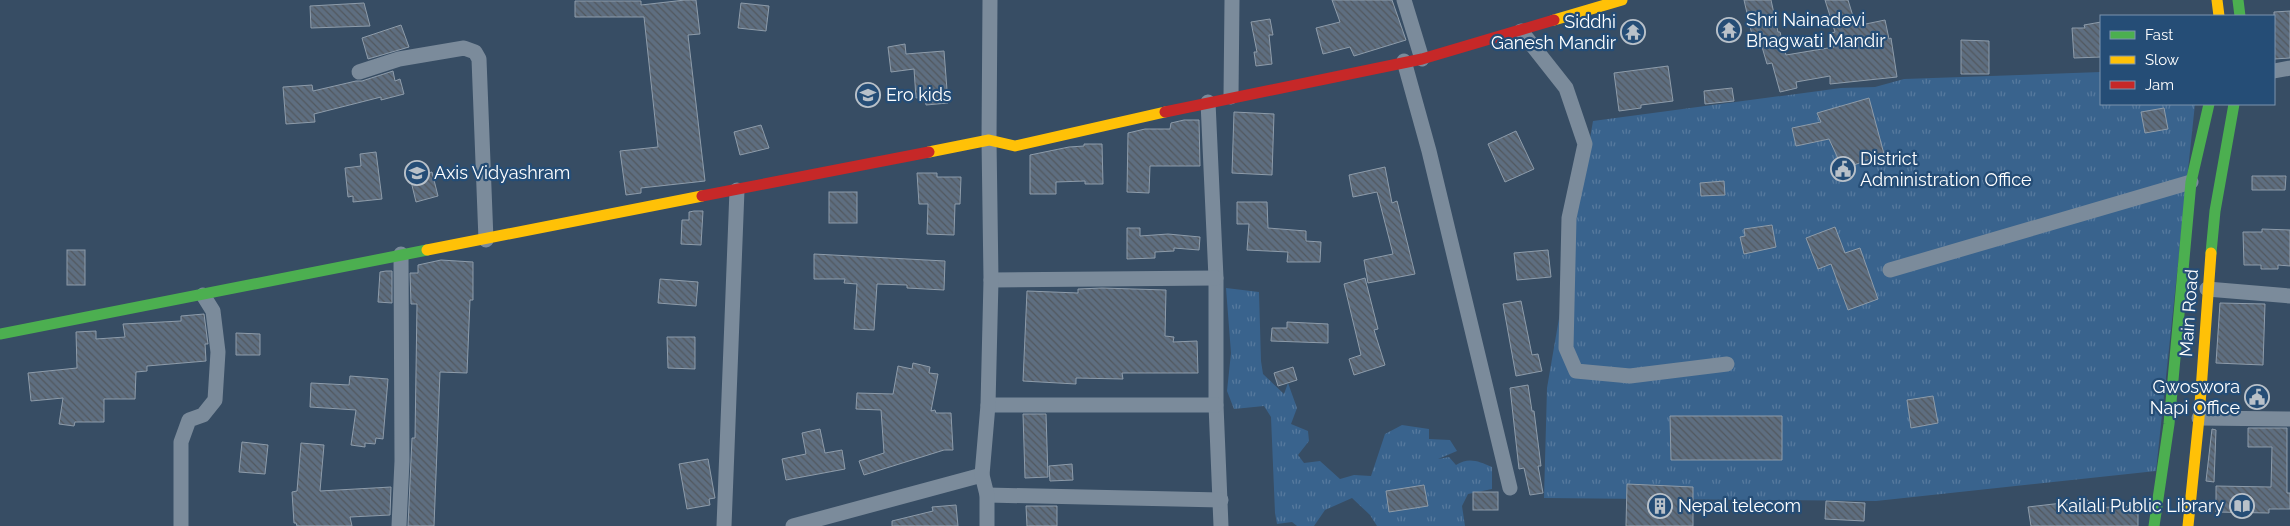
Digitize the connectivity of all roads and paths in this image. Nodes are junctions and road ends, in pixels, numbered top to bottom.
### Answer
1 (990, 0) edge
2 (1232, 0) edge
3 (1404, 0) edge
4 (1622, 0) edge
5 (2217, 0) edge
6 (2238, 0) edge
7 (2219, 15) edge
8 (2240, 15) edge
9 (1521, 30) junction
10 (1422, 59) junction
11 (1404, 61) junction
12 (2290, 68) edge
13 (2275, 71) edge
14 (359, 72) dead end
15 (1231, 97) junction
16 (1208, 102) junction
17 (2209, 105) edge
18 (2234, 105) edge
19 (989, 140) junction
20 (2191, 182) junction
21 (736, 190) junction
22 (486, 240) junction
23 (401, 254) junction
24 (1890, 270) dead end
25 (1216, 278) junction
26 (991, 280) junction
27 (2207, 289) junction
28 (203, 295) junction
29 (2290, 296) edge
30 (0, 334) edge
31 (1726, 364) dead end
32 (988, 405) junction
33 (1216, 405) junction
34 (2199, 418) junction
35 (2290, 420) edge
36 (982, 475) junction
37 (1510, 488) dead end
38 (987, 495) junction
39 (1221, 500) junction
40 (181, 526) edge
41 (399, 526) edge
42 (724, 526) edge
43 (793, 526) edge
44 (987, 526) edge
45 (1221, 526) edge
46 (2154, 526) edge
47 (2188, 526) edge

1 - 19 street
2 - 15 street
3 - 10 street
4 - 9 street
5 - 7 street
6 - 8 street
9 - 10 street
9 - 31 street
10 - 11 street
11 - 15 street
11 - 37 street
12 - 13 street
14 - 22 street
15 - 16 street
16 - 19 street
16 - 25 street
17 - 20 street
18 - 27 street, Main Road
19 - 21 street
19 - 26 street
20 - 24 street
20 - 46 street
21 - 22 street
21 - 42 street
22 - 23 street
23 - 28 street
23 - 41 street
25 - 26 street
25 - 33 street
26 - 32 street
27 - 29 street
27 - 34 street, Main Road
28 - 30 street
28 - 40 street
32 - 33 street
32 - 36 street
33 - 39 street
34 - 35 street
34 - 47 street, Main Road
36 - 38 street
36 - 43 street
38 - 39 street
38 - 44 street
39 - 45 street

